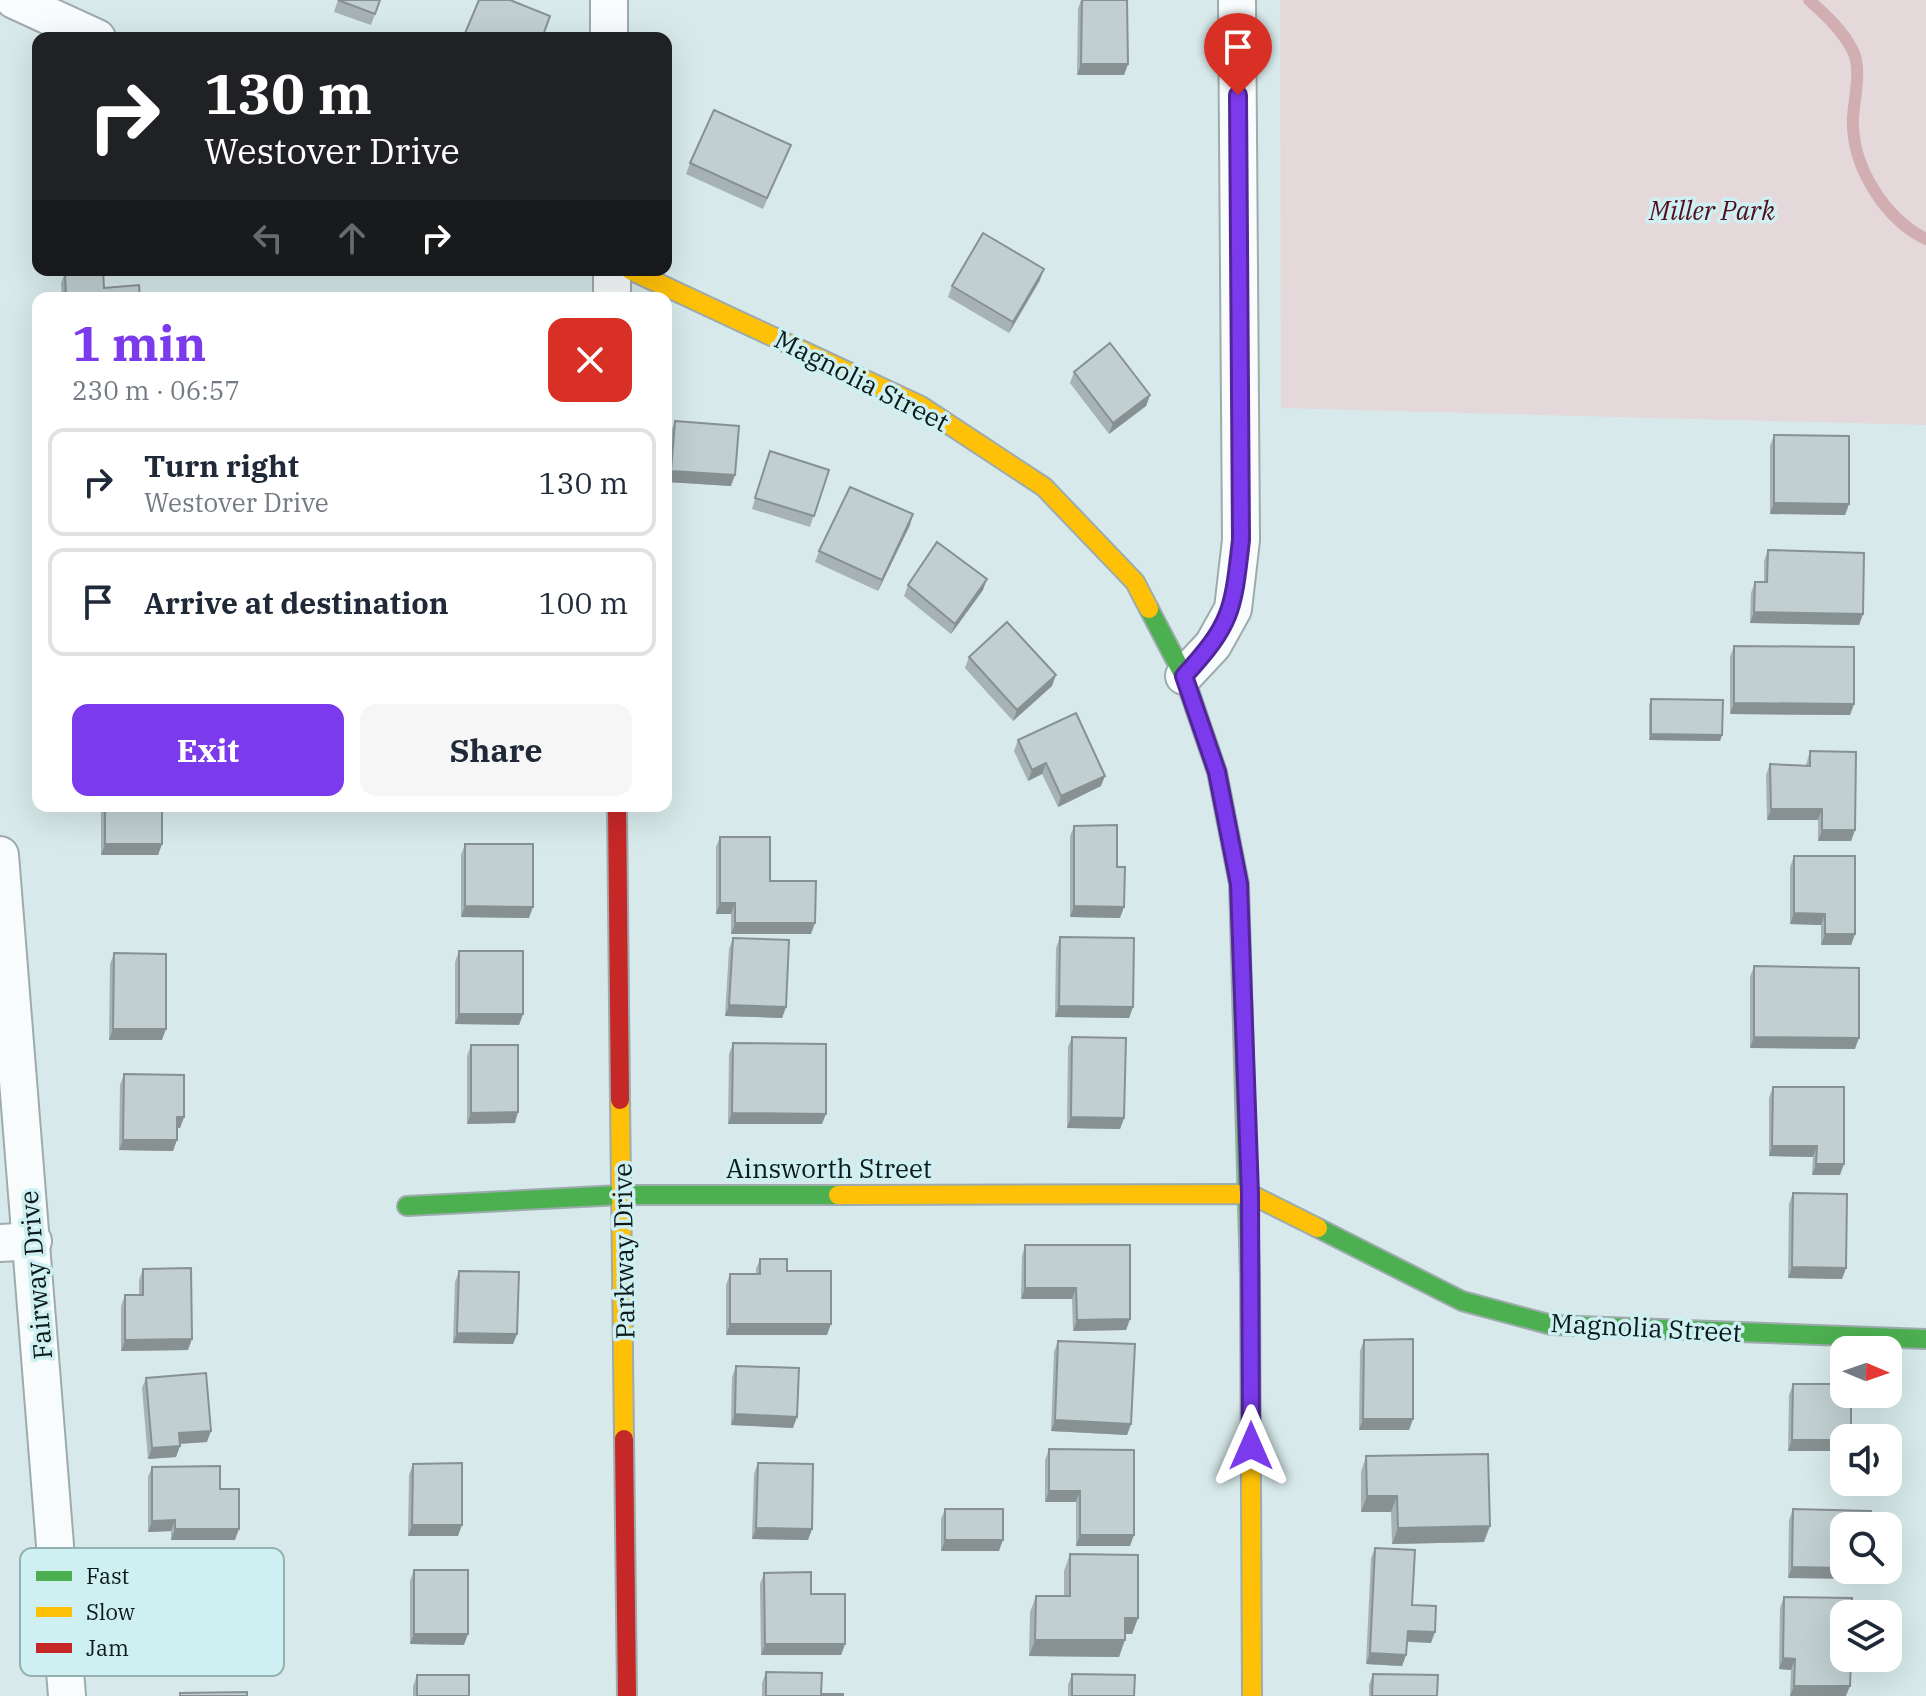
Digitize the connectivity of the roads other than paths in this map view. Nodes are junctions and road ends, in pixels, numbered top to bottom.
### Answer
1 (14, 0) edge
2 (609, 0) edge
3 (1237, 0) edge
4 (84, 32) edge
5 (609, 32) edge
6 (643, 276) edge
7 (1184, 676) junction
8 (617, 812) edge
9 (0, 855) edge
10 (1250, 1194) junction
11 (621, 1195) junction
12 (407, 1206) dead end
13 (16, 1242) edge
14 (1926, 1339) edge
15 (50, 1548) edge
16 (65, 1676) edge
17 (67, 1696) edge
18 (627, 1696) edge
19 (1252, 1696) edge

1 - 4 street
2 - 5 street
3 - 7 street
6 - 7 street, Magnolia Street
7 - 10 street, Magnolia Street
8 - 11 street, Parkway Drive
9 - 13 street, Fairway Drive
10 - 11 street, Ainsworth Street
10 - 14 street, Magnolia Street
10 - 19 street, Magnolia Street
11 - 12 street, Ainsworth Street
11 - 18 street, Parkway Drive
13 - 15 street, Fairway Drive
16 - 17 street, Fairway Drive

